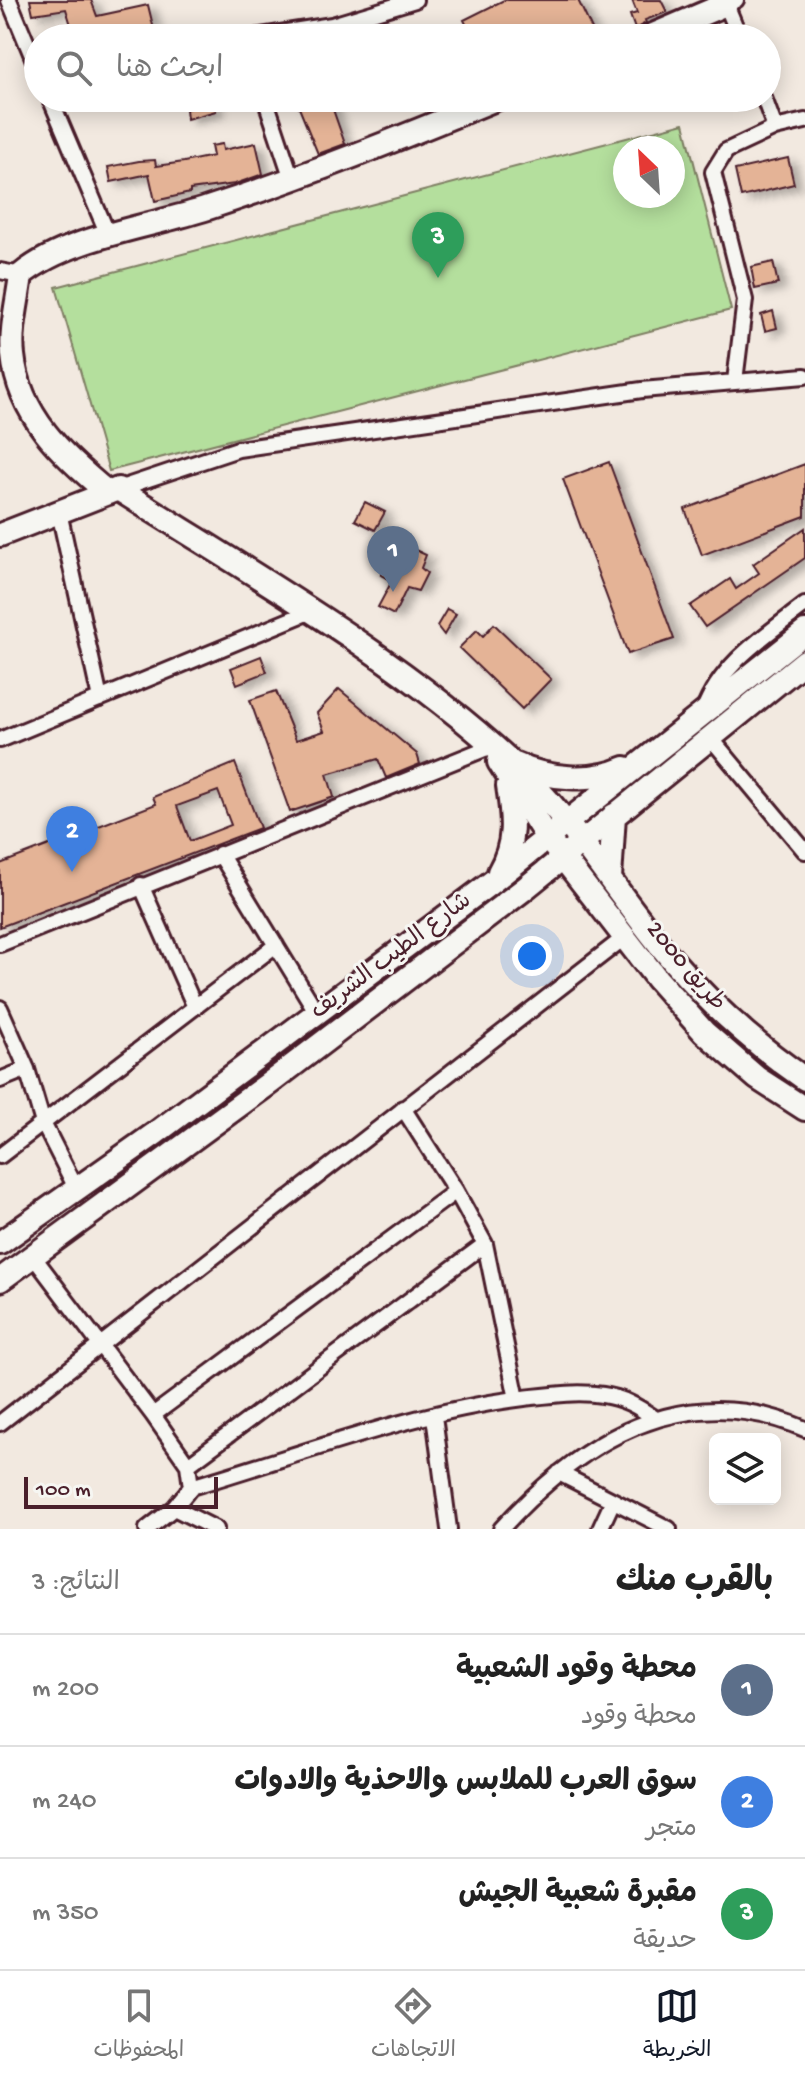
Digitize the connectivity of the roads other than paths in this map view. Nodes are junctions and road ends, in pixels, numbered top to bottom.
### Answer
1 (9, 0) edge
2 (415, 0) edge
3 (729, 1) edge
4 (335, 24) edge
5 (677, 24) edge
6 (736, 24) edge
7 (24, 36) edge
8 (56, 112) edge
9 (270, 112) edge
10 (462, 112) edge
11 (769, 112) edge
12 (805, 121) edge
13 (775, 128) junction
14 (292, 179) junction
15 (109, 237) junction
16 (10, 273) edge
17 (805, 376) edge
18 (735, 381) junction
19 (113, 491) junction
20 (59, 512) junction
21 (0, 535) edge
22 (805, 605) edge
23 (309, 612) junction
24 (805, 632) edge
25 (805, 661) edge
26 (100, 699) junction
27 (702, 714) junction
28 (710, 737) junction
29 (0, 740) edge
30 (501, 758) junction
31 (637, 762) junction
32 (614, 815) junction
33 (564, 821) junction
34 (546, 836) junction
35 (581, 842) junction
36 (805, 851) edge
37 (220, 854) junction
38 (562, 858) junction
39 (610, 878) junction
40 (492, 882) junction
41 (141, 885) junction
42 (523, 890) junction
43 (605, 911) junction
44 (625, 937) junction
45 (0, 944) edge
46 (276, 945) junction
47 (194, 1005) junction
48 (0, 1008) edge
49 (316, 1011) junction
50 (27, 1069) junction
51 (805, 1079) edge
52 (0, 1080) edge
53 (403, 1108) junction
54 (805, 1109) edge
55 (43, 1123) junction
56 (0, 1156) edge
57 (76, 1188) junction
58 (456, 1191) junction
59 (0, 1243) edge
60 (485, 1244) junction
61 (33, 1256) junction
62 (0, 1280) edge
63 (99, 1348) junction
64 (517, 1399) junction
65 (153, 1415) junction
66 (434, 1416) junction
67 (653, 1417) junction
68 (0, 1423) edge
69 (805, 1429) edge
70 (188, 1465) junction
71 (559, 1473) junction
72 (191, 1487) junction
73 (612, 1503) junction
74 (174, 1508) junction
75 (147, 1529) edge
76 (216, 1529) edge
77 (449, 1529) edge
78 (501, 1529) edge
79 (600, 1529) edge
80 (669, 1529) edge

1 - 7 street
2 - 4 street
3 - 5 main road
3 - 6 street
8 - 15 street
9 - 14 street
10 - 14 main road
11 - 13 street
12 - 13 street
13 - 18 street
14 - 15 main road
15 - 16 main road
16 - 19 main road
17 - 18 street
18 - 19 street
19 - 20 main road
19 - 23 main road
20 - 21 main road
20 - 26 street
22 - 27 street
23 - 26 street
23 - 30 main road
24 - 27 main road, شارع الطيب الشريف
25 - 28 main road, شارع الطيب الشريف
26 - 29 street
27 - 31 main road, شارع الطيب الشريف
28 - 32 main road, شارع الطيب الشريف
28 - 36 street
30 - 31 main road
30 - 33 main road
30 - 34 main road, طريق 2000
30 - 37 street
30 - 40 main road
31 - 33 main road, شارع الطيب الشريف
32 - 35 main road, شارع الطيب الشريف
32 - 39 main road
33 - 34 main road, شارع الطيب الشريف
33 - 35 main road
34 - 38 main road, طريق 2000
34 - 40 main road, شارع الطيب الشريف
35 - 38 main road, شارع الطيب الشريف
35 - 39 main road
37 - 41 street
37 - 46 street
38 - 42 main road, شارع الطيب الشريف
38 - 43 main road, طريق 2000
39 - 51 main road
40 - 49 main road, شارع الطيب الشريف
41 - 45 street
41 - 47 street
42 - 43 main road
42 - 61 main road, شارع الطيب الشريف
43 - 44 main road, طريق 2000
44 - 53 street
44 - 54 main road, طريق 2000
46 - 47 street
46 - 49 street
47 - 55 street
48 - 50 street
49 - 57 main road, شارع الطيب الشريف
50 - 52 street
50 - 55 street
53 - 58 street
53 - 63 street
55 - 56 street
55 - 57 street
57 - 59 main road, شارع الطيب الشريف
58 - 60 street
58 - 65 street
60 - 64 street
60 - 70 street
61 - 62 main road, شارع الطيب الشريف
61 - 63 street
63 - 65 street
63 - 68 street
64 - 66 street
64 - 67 street
65 - 70 street
66 - 72 street
66 - 77 street
67 - 69 street
67 - 71 street
70 - 72 street
71 - 73 street
71 - 78 street
72 - 74 street
73 - 79 street
73 - 80 street
74 - 75 street
74 - 76 street

